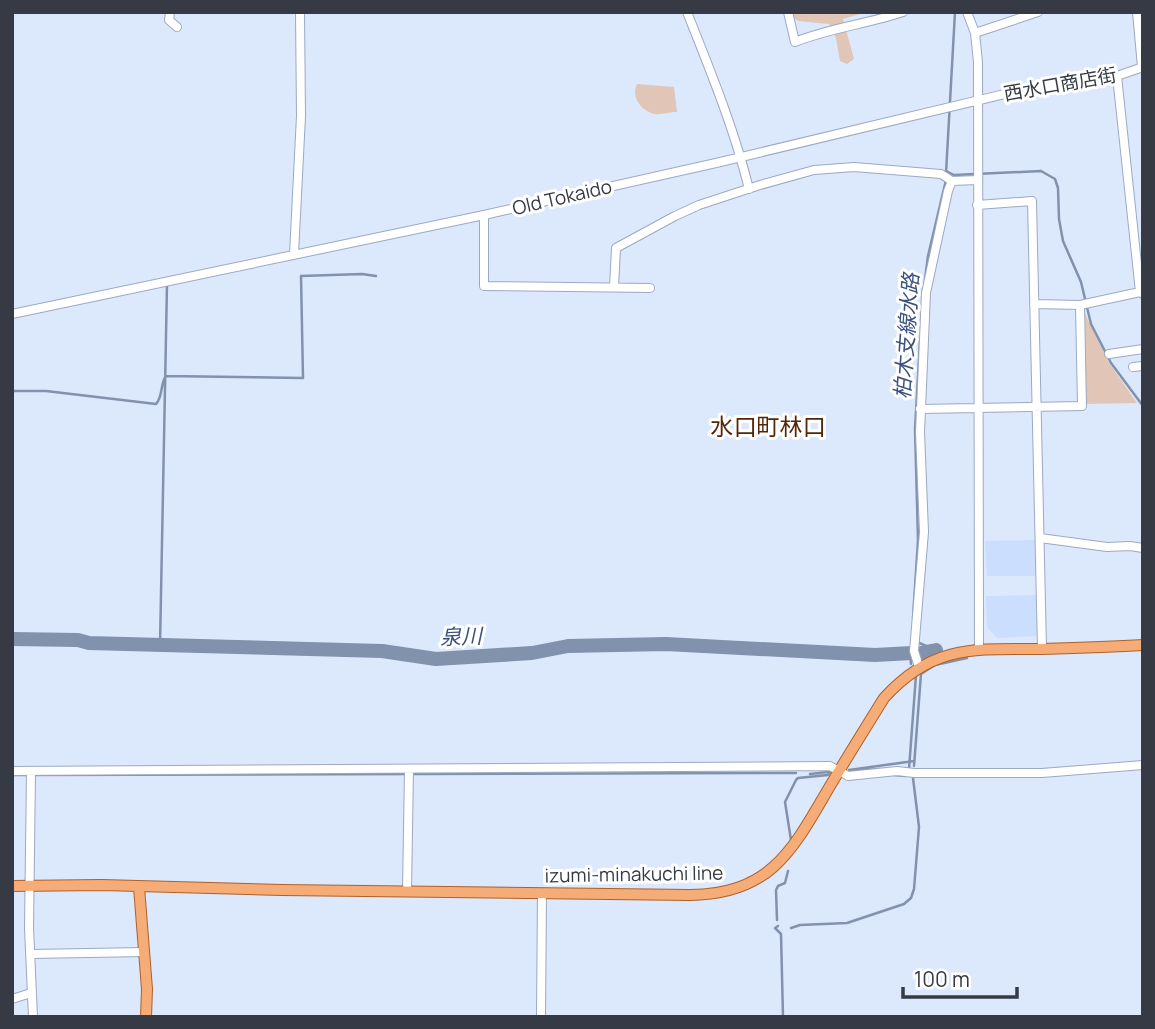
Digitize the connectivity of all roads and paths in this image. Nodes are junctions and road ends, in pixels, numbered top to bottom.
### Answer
1 (170, 12) edge
2 (300, 12) edge
3 (687, 12) edge
4 (788, 12) edge
5 (903, 12) edge
6 (967, 12) edge
7 (1038, 12) edge
8 (1138, 12) edge
9 (177, 27) dead end
10 (975, 33) junction
11 (1142, 67) edge
12 (1117, 76) junction
13 (977, 101) junction
14 (741, 157) junction
15 (978, 180) junction
16 (952, 181) junction
17 (749, 188) junction
18 (977, 205) junction
19 (484, 215) junction
20 (294, 254) junction
21 (614, 287) junction
22 (650, 288) dead end
23 (1141, 293) edge
24 (1034, 304) junction
25 (1080, 304) junction
26 (12, 314) edge
27 (1143, 349) edge
28 (1109, 354) dead end
29 (1036, 409) junction
30 (920, 410) junction
31 (978, 410) junction
32 (1040, 538) junction
33 (1143, 548) edge
34 (1143, 645) edge
35 (979, 649) junction
36 (1042, 649) junction
37 (919, 667) junction
38 (1143, 765) edge
39 (410, 769) junction
40 (12, 771) edge
41 (31, 771) junction
42 (839, 771) junction
43 (12, 886) edge
44 (30, 886) junction
45 (139, 887) junction
46 (407, 892) junction
47 (542, 893) junction
48 (144, 952) junction
49 (30, 954) junction
50 (31, 993) junction
51 (12, 999) edge
52 (33, 1017) edge
53 (146, 1017) edge
54 (541, 1017) edge

1 - 9 street
2 - 20 street
3 - 14 street
4 - 5 street
6 - 10 street
7 - 10 street
8 - 11 street
10 - 13 street
11 - 12 street, 西水口商店街
12 - 13 street, 西水口商店街
12 - 23 street
13 - 14 street, Old Tokaido
13 - 15 street
14 - 17 street
14 - 19 street, Old Tokaido
15 - 16 street
15 - 18 street
16 - 17 street
16 - 30 street
17 - 21 street
18 - 24 street
18 - 31 street
19 - 20 street, Old Tokaido
19 - 21 street
20 - 26 street, Old Tokaido
21 - 22 street
23 - 25 street
24 - 25 street
24 - 29 street
25 - 29 street
27 - 28 street
29 - 31 street
29 - 32 street
30 - 31 street
30 - 37 street
31 - 35 street
32 - 33 street
32 - 36 street
34 - 36 main road, izumi-minakuchi line
35 - 36 main road, izumi-minakuchi line
35 - 37 main road, izumi-minakuchi line
37 - 42 main road, izumi-minakuchi line
38 - 42 street
39 - 41 street
39 - 42 street
39 - 46 street
40 - 41 street
41 - 44 street
42 - 47 main road, izumi-minakuchi line
43 - 44 main road, izumi-minakuchi line
44 - 45 main road, izumi-minakuchi line
44 - 49 street
45 - 46 main road, izumi-minakuchi line
45 - 48 main road
46 - 47 main road, izumi-minakuchi line
47 - 54 street
48 - 49 street
48 - 53 main road
49 - 50 street
50 - 51 street
50 - 52 street

